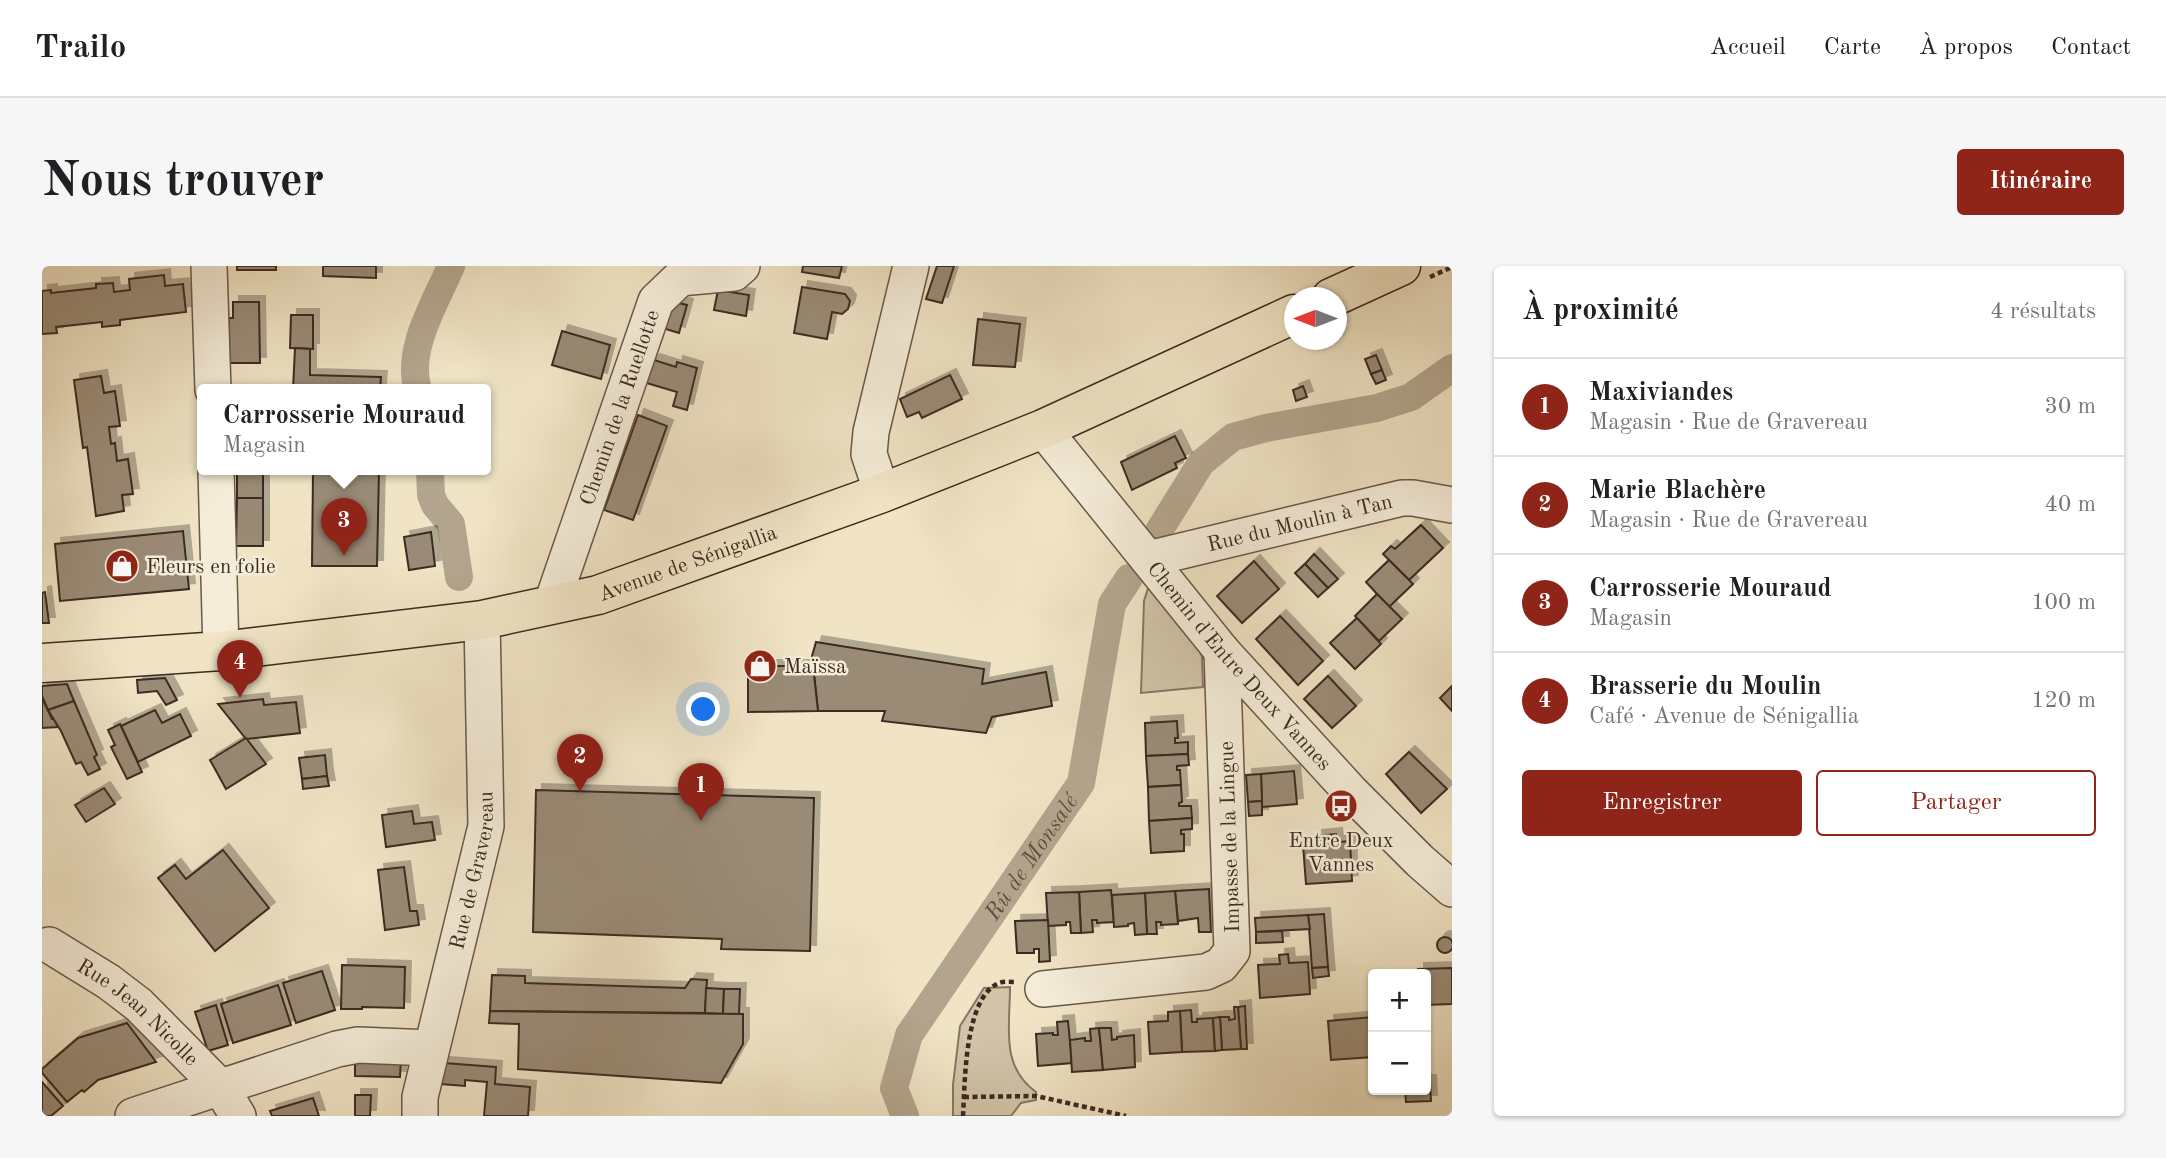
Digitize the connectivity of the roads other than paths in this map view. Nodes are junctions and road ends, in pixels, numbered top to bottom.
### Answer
1 (209, 266) edge
2 (741, 266) edge
3 (911, 266) edge
4 (1389, 269) edge
5 (1347, 290) edge
6 (1284, 319) edge
7 (213, 384) edge
8 (1043, 429) junction
9 (216, 475) edge
10 (882, 493) junction
11 (1452, 505) edge
12 (1140, 550) junction
13 (552, 600) junction
14 (482, 620) junction
15 (221, 642) junction
16 (42, 647) edge
17 (1222, 651) junction
18 (42, 663) edge
19 (1452, 889) edge
20 (44, 937) edge
21 (1043, 989) road end
22 (431, 1048) junction
23 (230, 1102) edge
24 (133, 1116) edge
25 (420, 1116) edge

1 - 7 street
2 - 13 street, Chemin de la Ruellotte
3 - 10 street
4 - 5 main road
6 - 8 main road, Avenue de Sénigallia
8 - 10 main road, Avenue de Sénigallia
8 - 12 street, Chemin d'Entre Deux Vannes
9 - 15 street
10 - 13 main road, Avenue de Sénigallia
11 - 12 street, Rue du Moulin à Tan
12 - 17 street, Chemin d'Entre Deux Vannes
13 - 14 main road
13 - 15 main road
14 - 15 main road
14 - 22 street, Rue de Gravereau
15 - 16 main road
15 - 18 main road
17 - 19 street, Chemin d'Entre Deux Vannes
17 - 21 street, Impasse de la Lingue
20 - 23 street, Rue Jean Nicolle
22 - 23 street
22 - 25 street, Rue de Gravereau
23 - 24 street

